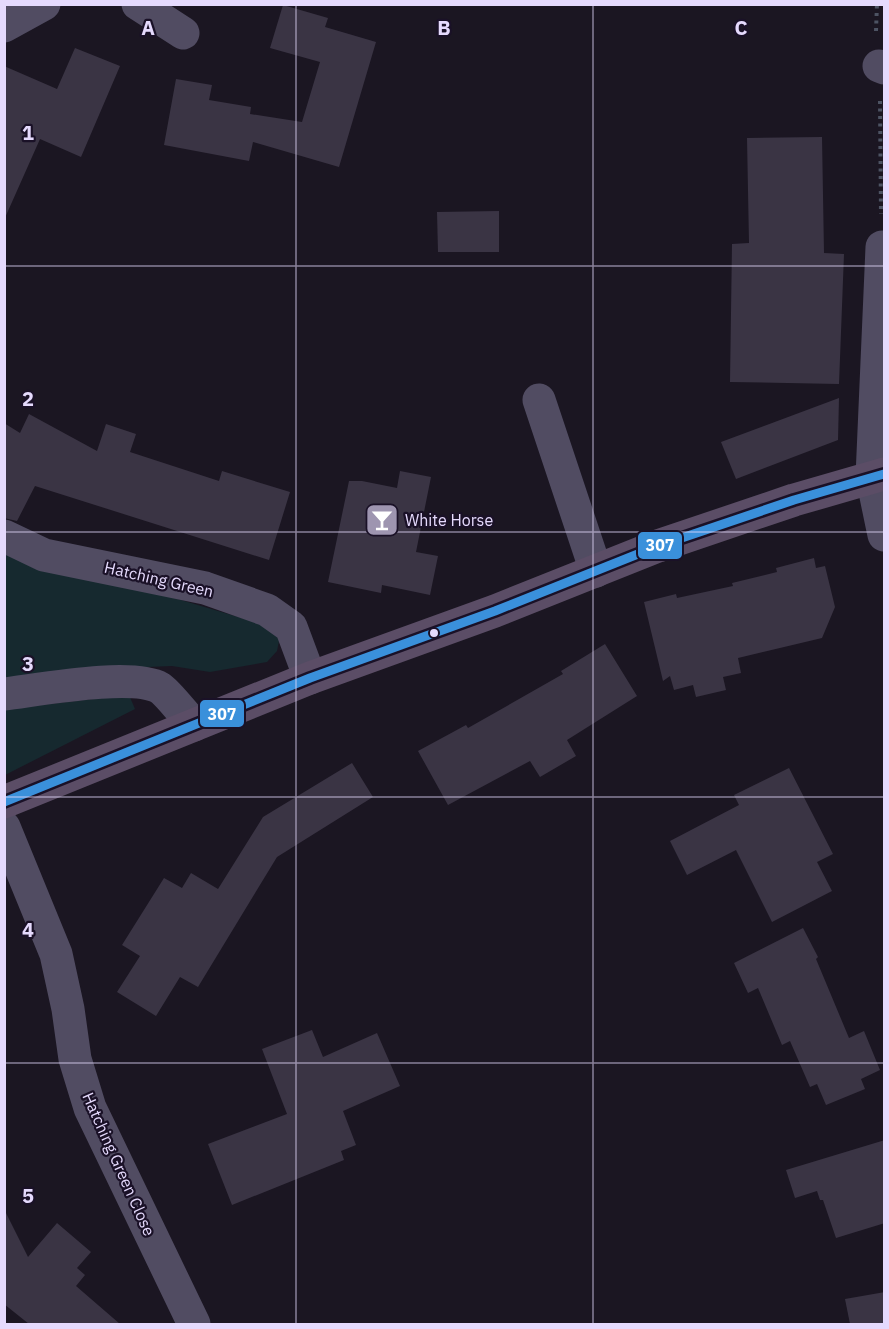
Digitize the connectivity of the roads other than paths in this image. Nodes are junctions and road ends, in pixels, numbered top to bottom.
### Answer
1 (44, 4) edge
2 (138, 4) edge
3 (4, 26) edge
4 (183, 33) dead end
5 (882, 247) road end
6 (539, 400) dead end
7 (878, 475) edge
8 (4, 536) edge
9 (885, 536) edge
10 (596, 571) junction
11 (310, 678) junction
12 (4, 694) edge
13 (194, 726) junction
14 (4, 802) edge
15 (4, 827) edge
16 (194, 1324) edge

1 - 3 street
2 - 4 street
5 - 7 street
6 - 10 street
7 - 9 street
7 - 10 main road
8 - 11 street, Hatching Green
10 - 11 main road
11 - 13 main road
12 - 13 street
13 - 14 main road
15 - 16 street, Hatching Green Close

